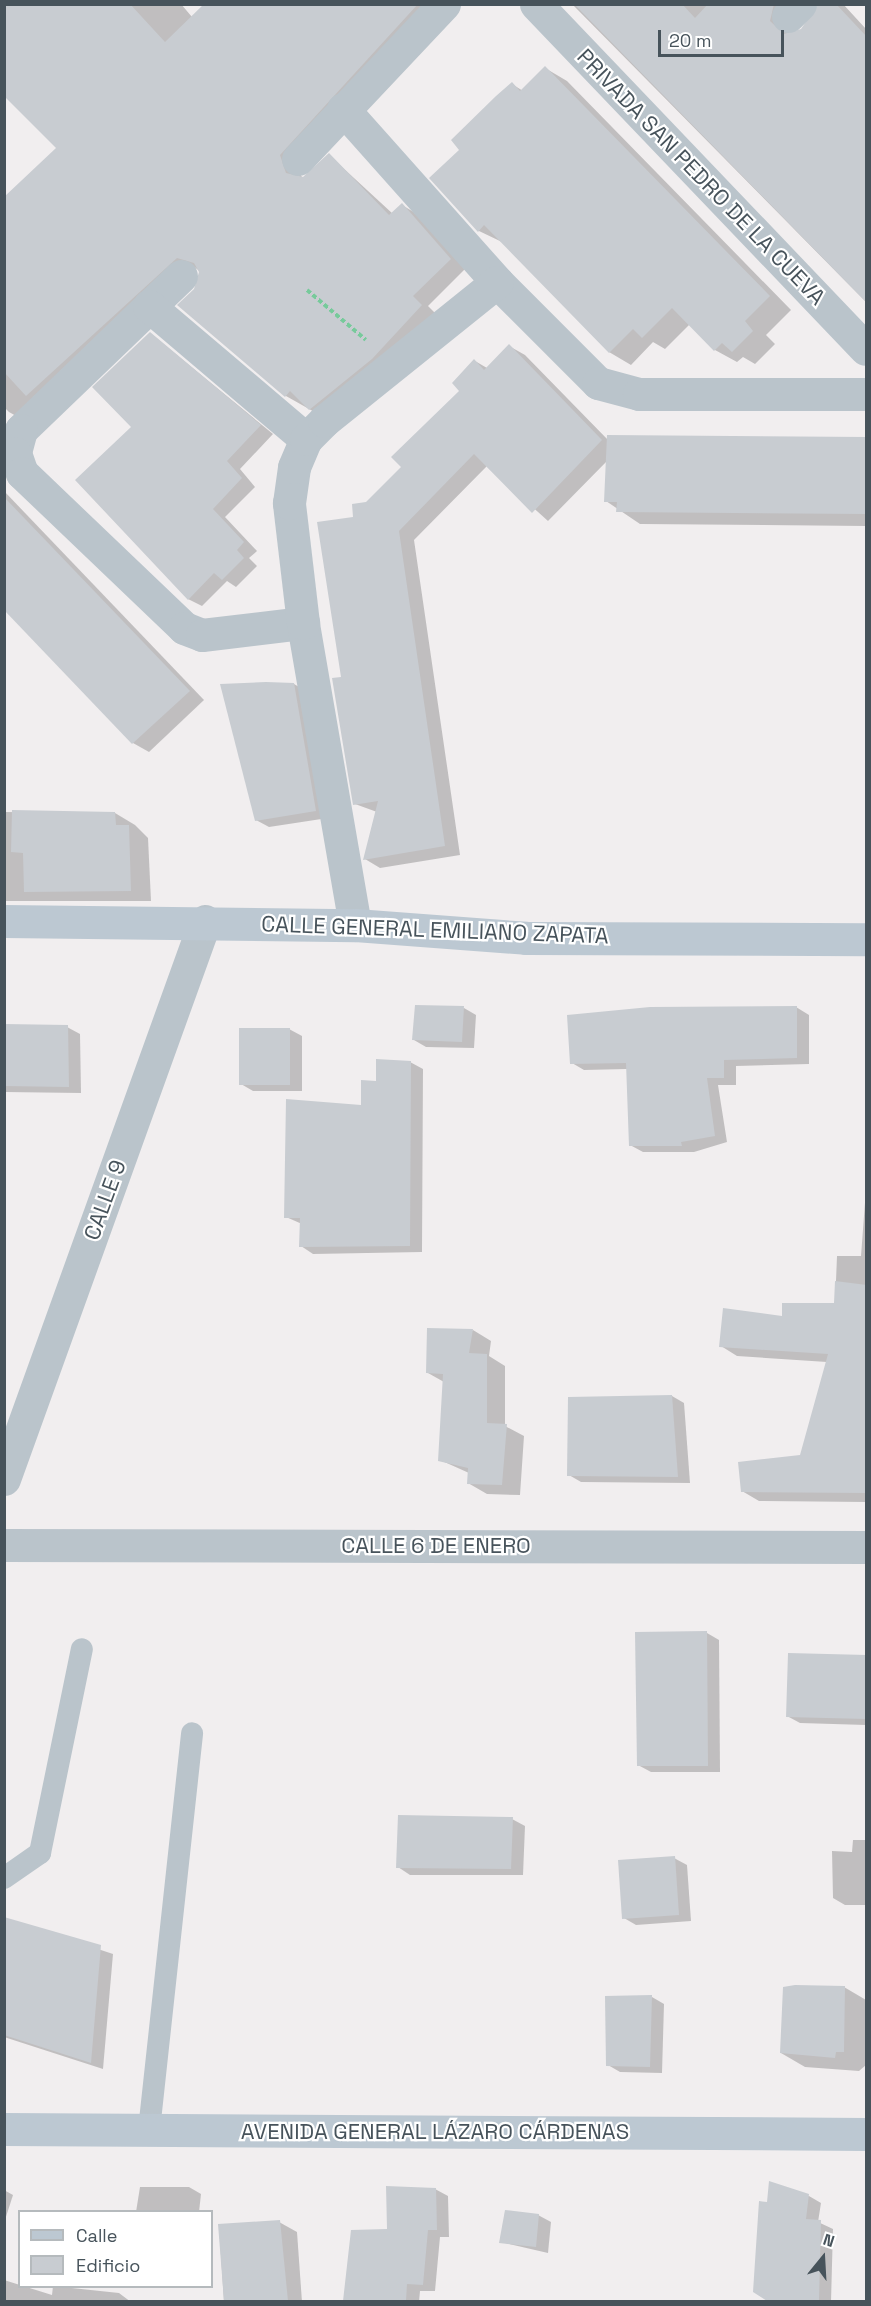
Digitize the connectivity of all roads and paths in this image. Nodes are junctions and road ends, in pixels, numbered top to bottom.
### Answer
1 (444, 4) edge
2 (536, 4) edge
3 (343, 109) junction
4 (298, 159) dead end
5 (181, 276) dead end
6 (497, 282) junction
7 (307, 290) dead end
8 (150, 306) junction
9 (867, 349) edge
10 (394, 364) junction
11 (863, 388) edge
12 (306, 439) junction
13 (303, 623) junction
14 (4, 921) edge
15 (205, 921) junction
16 (355, 925) junction
17 (867, 939) edge
18 (4, 1479) edge
19 (4, 1545) edge
20 (867, 1548) edge
21 (82, 1649) dead end
22 (192, 1733) dead end
23 (4, 1878) edge
24 (4, 2129) edge
25 (149, 2130) junction
26 (867, 2134) edge

1 - 3 street
2 - 9 street, PRIVADA SAN PEDRO DE LA CUEVA
3 - 4 street
3 - 6 street
5 - 8 street
6 - 10 street
6 - 11 street
7 - 10 path
8 - 12 street
8 - 13 street
10 - 12 street
12 - 13 street
13 - 16 street
14 - 15 street, CALLE GENERAL EMILIANO ZAPATA
15 - 16 street, CALLE GENERAL EMILIANO ZAPATA
15 - 18 street, CALLE 9
16 - 17 street, CALLE GENERAL EMILIANO ZAPATA
19 - 20 street, CALLE 6 DE ENERO
21 - 23 lane
22 - 25 lane
24 - 25 street, AVENIDA GENERAL LÁZARO CÁRDENAS
25 - 26 street, AVENIDA GENERAL LÁZARO CÁRDENAS

